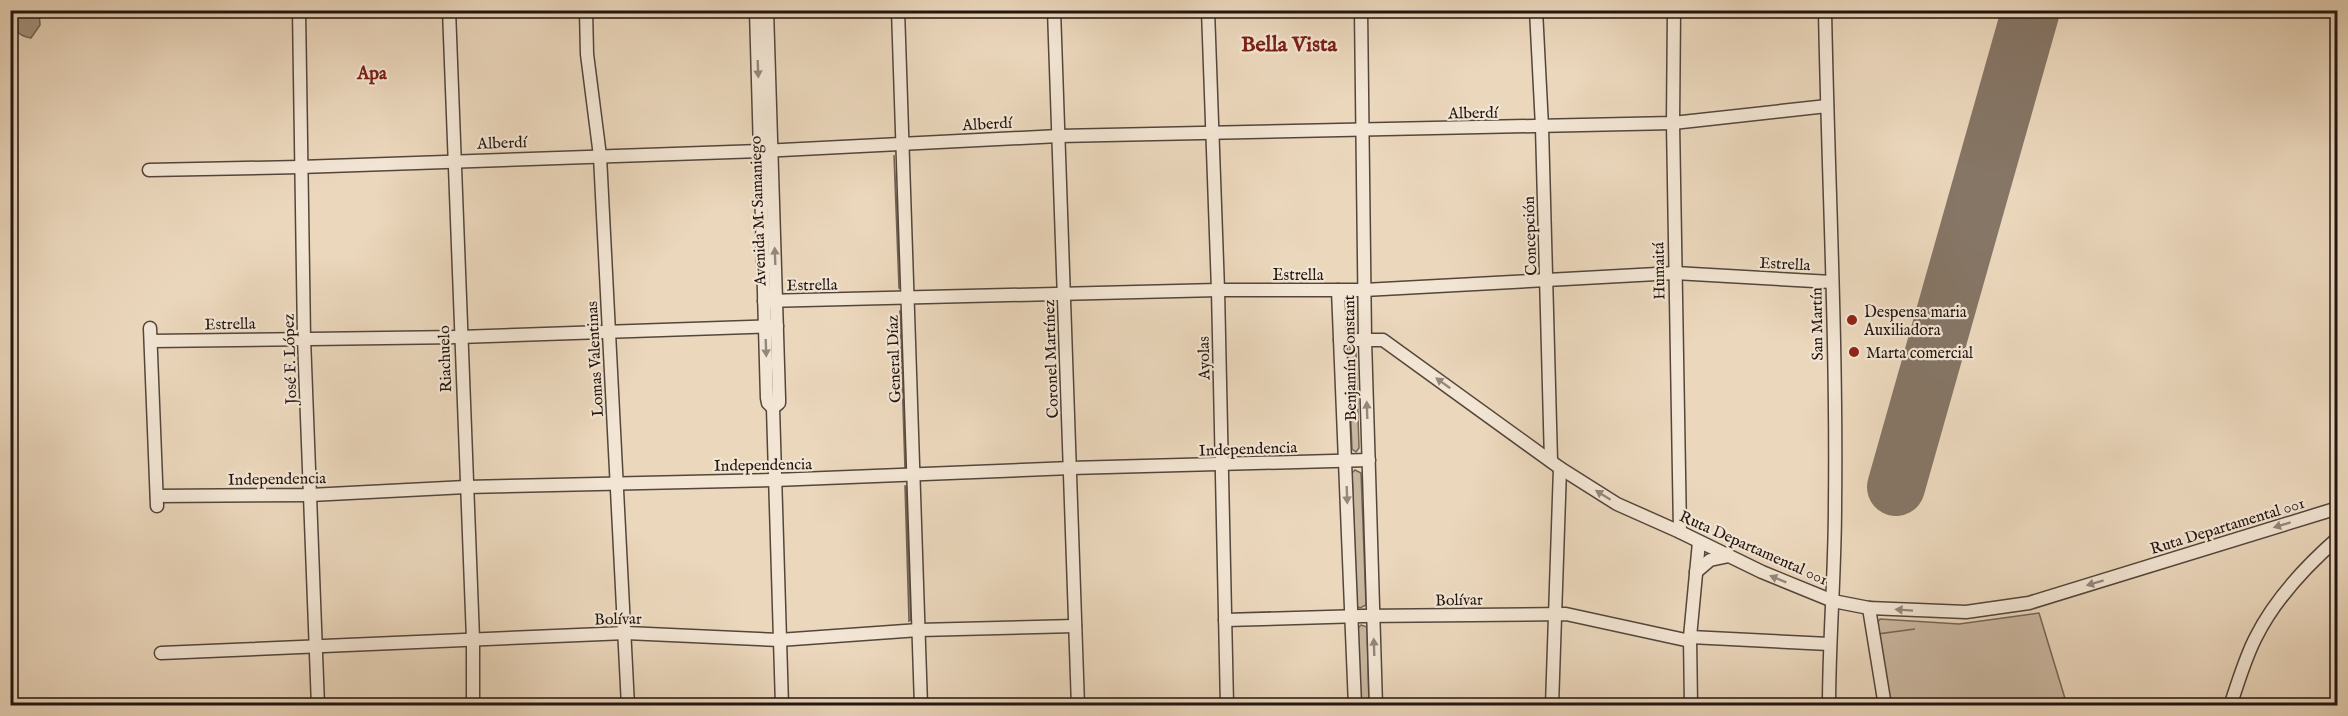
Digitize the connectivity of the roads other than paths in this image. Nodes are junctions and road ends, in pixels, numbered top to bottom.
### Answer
1 (299, 10) edge
2 (449, 10) edge
3 (586, 10) edge
4 (756, 10) edge
5 (767, 10) edge
6 (898, 10) edge
7 (1054, 10) edge
8 (1208, 10) edge
9 (1361, 10) edge
10 (1536, 10) edge
11 (1674, 10) edge
12 (1825, 10) edge
13 (1827, 106) junction
14 (1673, 123) junction
15 (1542, 127) junction
16 (1363, 130) junction
17 (1212, 134) junction
18 (1059, 136) junction
19 (901, 144) junction
20 (766, 150) junction
21 (600, 156) junction
22 (454, 161) junction
23 (300, 167) junction
24 (149, 170) dead end
25 (1675, 273) junction
26 (1547, 279) junction
27 (1832, 282) junction
28 (1338, 290) junction
29 (1364, 290) junction
30 (1218, 291) junction
31 (1064, 293) junction
32 (902, 299) junction
33 (770, 301) junction
34 (771, 326) junction
35 (150, 328) dead end
36 (610, 332) junction
37 (459, 337) junction
38 (304, 338) junction
39 (1340, 340) junction
40 (1365, 340) junction
41 (151, 341) junction
42 (1369, 460) junction
43 (1345, 461) junction
44 (1556, 465) junction
45 (1221, 466) junction
46 (1071, 468) junction
47 (908, 476) junction
48 (775, 480) junction
49 (618, 483) junction
50 (466, 487) junction
51 (310, 495) junction
52 (2337, 508) edge
53 (1680, 532) junction
54 (2337, 538) edge
55 (1699, 542) junction
56 (1729, 556) junction
57 (1696, 572) junction
58 (1833, 601) junction
59 (1869, 608) junction
60 (1554, 614) junction
61 (1352, 616) junction
62 (1373, 616) junction
63 (1225, 620) junction
64 (1075, 626) junction
65 (913, 630) junction
66 (626, 633) junction
67 (472, 639) junction
68 (1690, 639) junction
69 (779, 640) junction
70 (1828, 644) junction
71 (316, 647) junction
72 (161, 653) dead end
73 (318, 705) edge
74 (473, 705) edge
75 (628, 705) edge
76 (783, 705) edge
77 (921, 705) edge
78 (1078, 705) edge
79 (1227, 705) edge
80 (1355, 705) edge
81 (1376, 705) edge
82 (1552, 705) edge
83 (1691, 705) edge
84 (1829, 705) edge
85 (1885, 705) edge
86 (2230, 705) edge

1 - 23 street, José F. López
2 - 22 street, Riachuelo
3 - 21 street, Lomas Valentinas
4 -> 20 street, Avenida M. Samaniego
5 - 20 street, Avenida M. Samaniego
6 - 19 street, General Díaz
7 - 18 street, Coronel Martínez
8 - 17 street, Ayolas
9 - 16 street, Benjamín Constant
10 - 15 street, Concepción
11 - 14 street, Humaitá
12 - 13 street, San Martín
13 - 14 street, Alberdí
13 - 27 street, San Martín
14 - 15 street, Alberdí
14 - 25 street, Humaitá
15 - 16 street, Alberdí
15 - 26 street, Concepción
16 - 17 street, Alberdí
16 - 29 street, Benjamín Constant
17 - 18 street, Alberdí
17 - 30 street, Ayolas
18 - 19 street, Alberdí
18 - 31 street, Coronel Martínez
19 - 20 street, Alberdí
19 - 32 street, General Díaz
20 - 21 street, Alberdí
20 - 33 street, Avenida M. Samaniego
21 - 22 street, Alberdí
21 - 36 street, Lomas Valentinas
22 - 23 street, Alberdí
22 - 37 street, Riachuelo
23 - 24 street, Alberdí
23 - 38 street, José F. López
25 - 26 street, Estrella
25 - 27 street, Estrella
25 - 53 street, Humaitá
26 - 29 street, Estrella
26 - 44 street, Concepción
27 - 58 street, San Martín
28 - 29 street, Estrella
28 - 30 street, Estrella
28 - 39 street, Benjamín Constant
29 - 40 street, Benjamín Constant
30 - 31 street, Estrella
30 - 45 street, Ayolas
31 - 32 street, Estrella
31 - 46 street, Coronel Martínez
32 - 33 street, Estrella
32 - 47 street, General Díaz
33 - 34 street, Avenida M. Samaniego
34 - 36 street, Estrella
34 - 48 street, Avenida M. Samaniego
35 - 41 street, Independencia
36 - 37 street, Estrella
36 - 49 street, Lomas Valentinas
37 - 38 street, Estrella
37 - 50 street, Riachuelo
38 - 41 street, Estrella
38 - 51 street, José F. López
39 - 40 street, Ruta Departamental 001
39 - 43 street, Benjamín Constant
42 -> 40 street, Benjamín Constant
44 -> 40 street, Ruta Departamental 001
41 - 51 street, Independencia
42 - 43 street, Independencia
42 - 62 street, Benjamín Constant
43 - 45 street, Independencia
43 -> 61 street, Benjamín Constant
53 -> 44 street, Ruta Departamental 001
44 - 60 street, Concepción
45 - 46 street, Independencia
45 - 63 street, Ayolas
46 - 47 street, Independencia
46 - 64 street, Coronel Martínez
47 - 48 street, Independencia
47 - 65 street, General Díaz
48 - 49 street, Independencia
48 - 69 street, Avenida M. Samaniego
49 - 50 street, Independencia
49 - 66 street, Lomas Valentinas
50 - 51 street, Independencia
50 - 67 street, Riachuelo
51 - 71 street, José F. López
52 -> 59 street, Ruta Departamental 001
53 - 55 street, Ruta Departamental 001
54 - 86 street
55 - 56 street, Ruta Departamental 001
55 - 57 street
56 - 57 street
58 -> 56 street, Ruta Departamental 001
57 - 68 street
58 - 59 street, Ruta Departamental 001
58 - 70 street, San Martín
59 - 85 street
60 - 62 street, Bolívar
60 - 68 street, Bolívar
60 - 82 street, Concepción
61 - 62 street, Bolívar
61 - 63 street, Bolívar
61 - 80 street, Benjamín Constant
81 -> 62 street, Benjamín Constant
63 - 79 street, Ayolas
64 - 65 street, Bolívar
64 - 78 street, Coronel Martínez
65 - 69 street, Bolívar
65 - 77 street, General Díaz
66 - 67 street, Bolívar
66 - 69 street, Bolívar
66 - 75 street, Lomas Valentinas
67 - 71 street, Bolívar
67 - 74 street, Riachuelo
68 - 70 street, Bolívar
68 - 83 street
69 - 76 street, Avenida M. Samaniego
70 - 84 street, San Martín
71 - 72 street, Bolívar
71 - 73 street, José F. López

